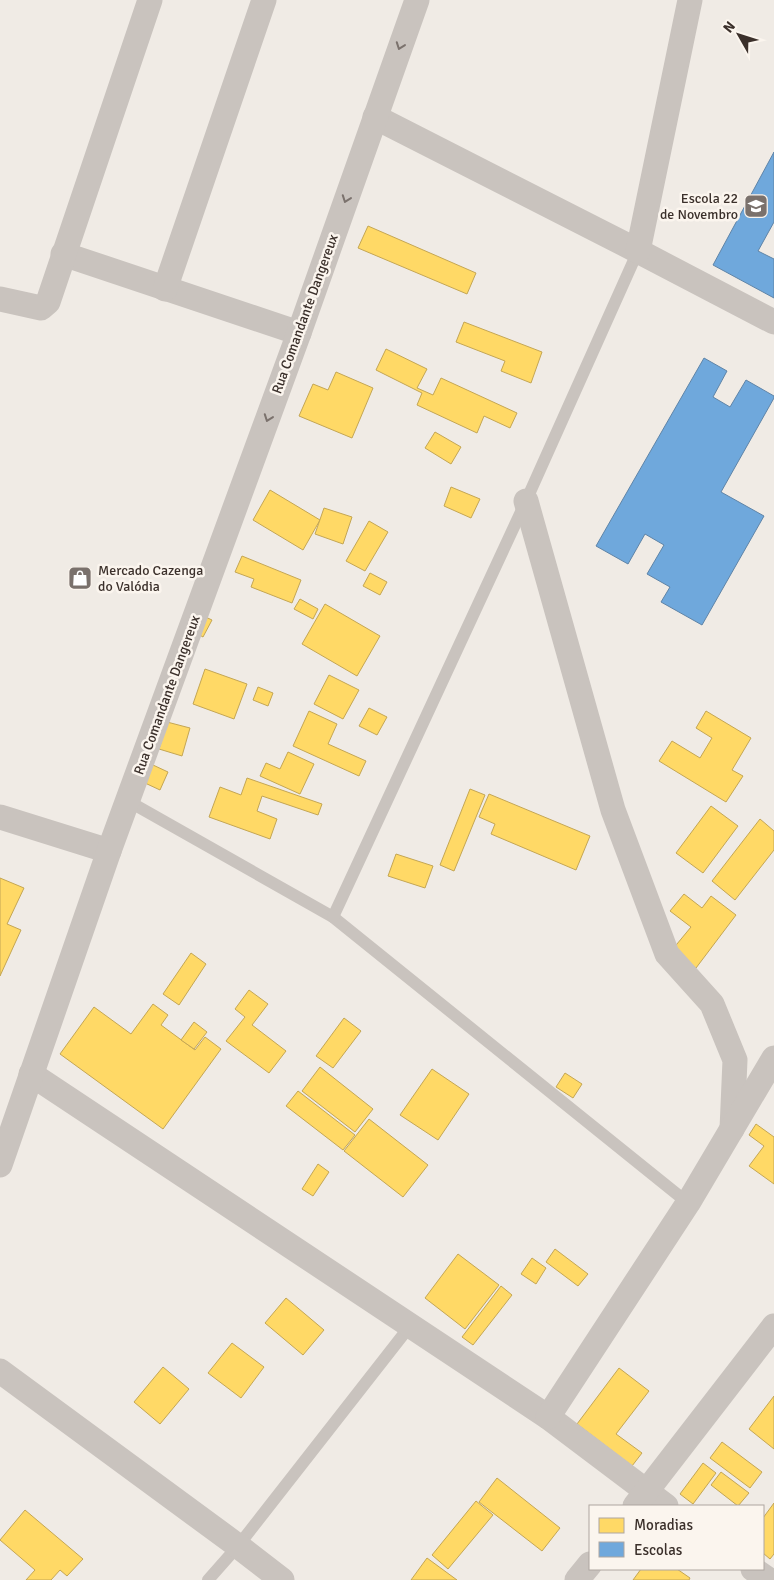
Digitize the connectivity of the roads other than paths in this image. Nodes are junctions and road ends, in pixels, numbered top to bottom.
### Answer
1 (150, 0) edge
2 (264, 0) edge
3 (417, 0) edge
4 (690, 0) edge
5 (375, 117) junction
6 (638, 251) junction
7 (64, 254) junction
8 (165, 288) junction
9 (0, 299) edge
10 (774, 322) edge
11 (299, 333) junction
12 (526, 501) junction
13 (128, 802) junction
14 (0, 817) edge
15 (109, 852) junction
16 (333, 917) junction
17 (774, 1058) edge
18 (32, 1074) junction
19 (732, 1129) junction
20 (0, 1165) edge
21 (688, 1203) junction
22 (410, 1326) junction
23 (774, 1326) edge
24 (0, 1371) edge
25 (548, 1417) junction
26 (641, 1499) edge
27 (662, 1505) edge
28 (238, 1546) junction
29 (589, 1565) edge
30 (754, 1570) edge
31 (208, 1580) edge
32 (282, 1580) edge
33 (577, 1580) edge
34 (769, 1580) edge

1 - 7 street
2 - 8 street
3 -> 5 street, Rua Comandante Dangereux
4 - 6 street
5 - 6 street
5 -> 11 street, Rua Comandante Dangereux
6 - 10 street
6 - 12 lane
7 - 8 street
7 - 9 street
8 - 11 street
11 -> 13 street, Rua Comandante Dangereux
12 - 16 lane
12 - 19 street
13 - 15 street, Rua Comandante Dangereux
13 - 16 lane
14 - 15 street
15 - 18 street, Rua Comandante Dangereux
16 - 21 lane
17 - 19 street
18 - 20 street, Rua Comandante Dangereux
18 - 22 street
19 - 21 street
21 - 25 street
22 - 25 street
22 - 28 lane
23 - 26 street
24 - 28 street
25 - 26 street
26 - 27 street
28 - 31 lane
28 - 32 street
29 - 33 street
30 - 34 street

